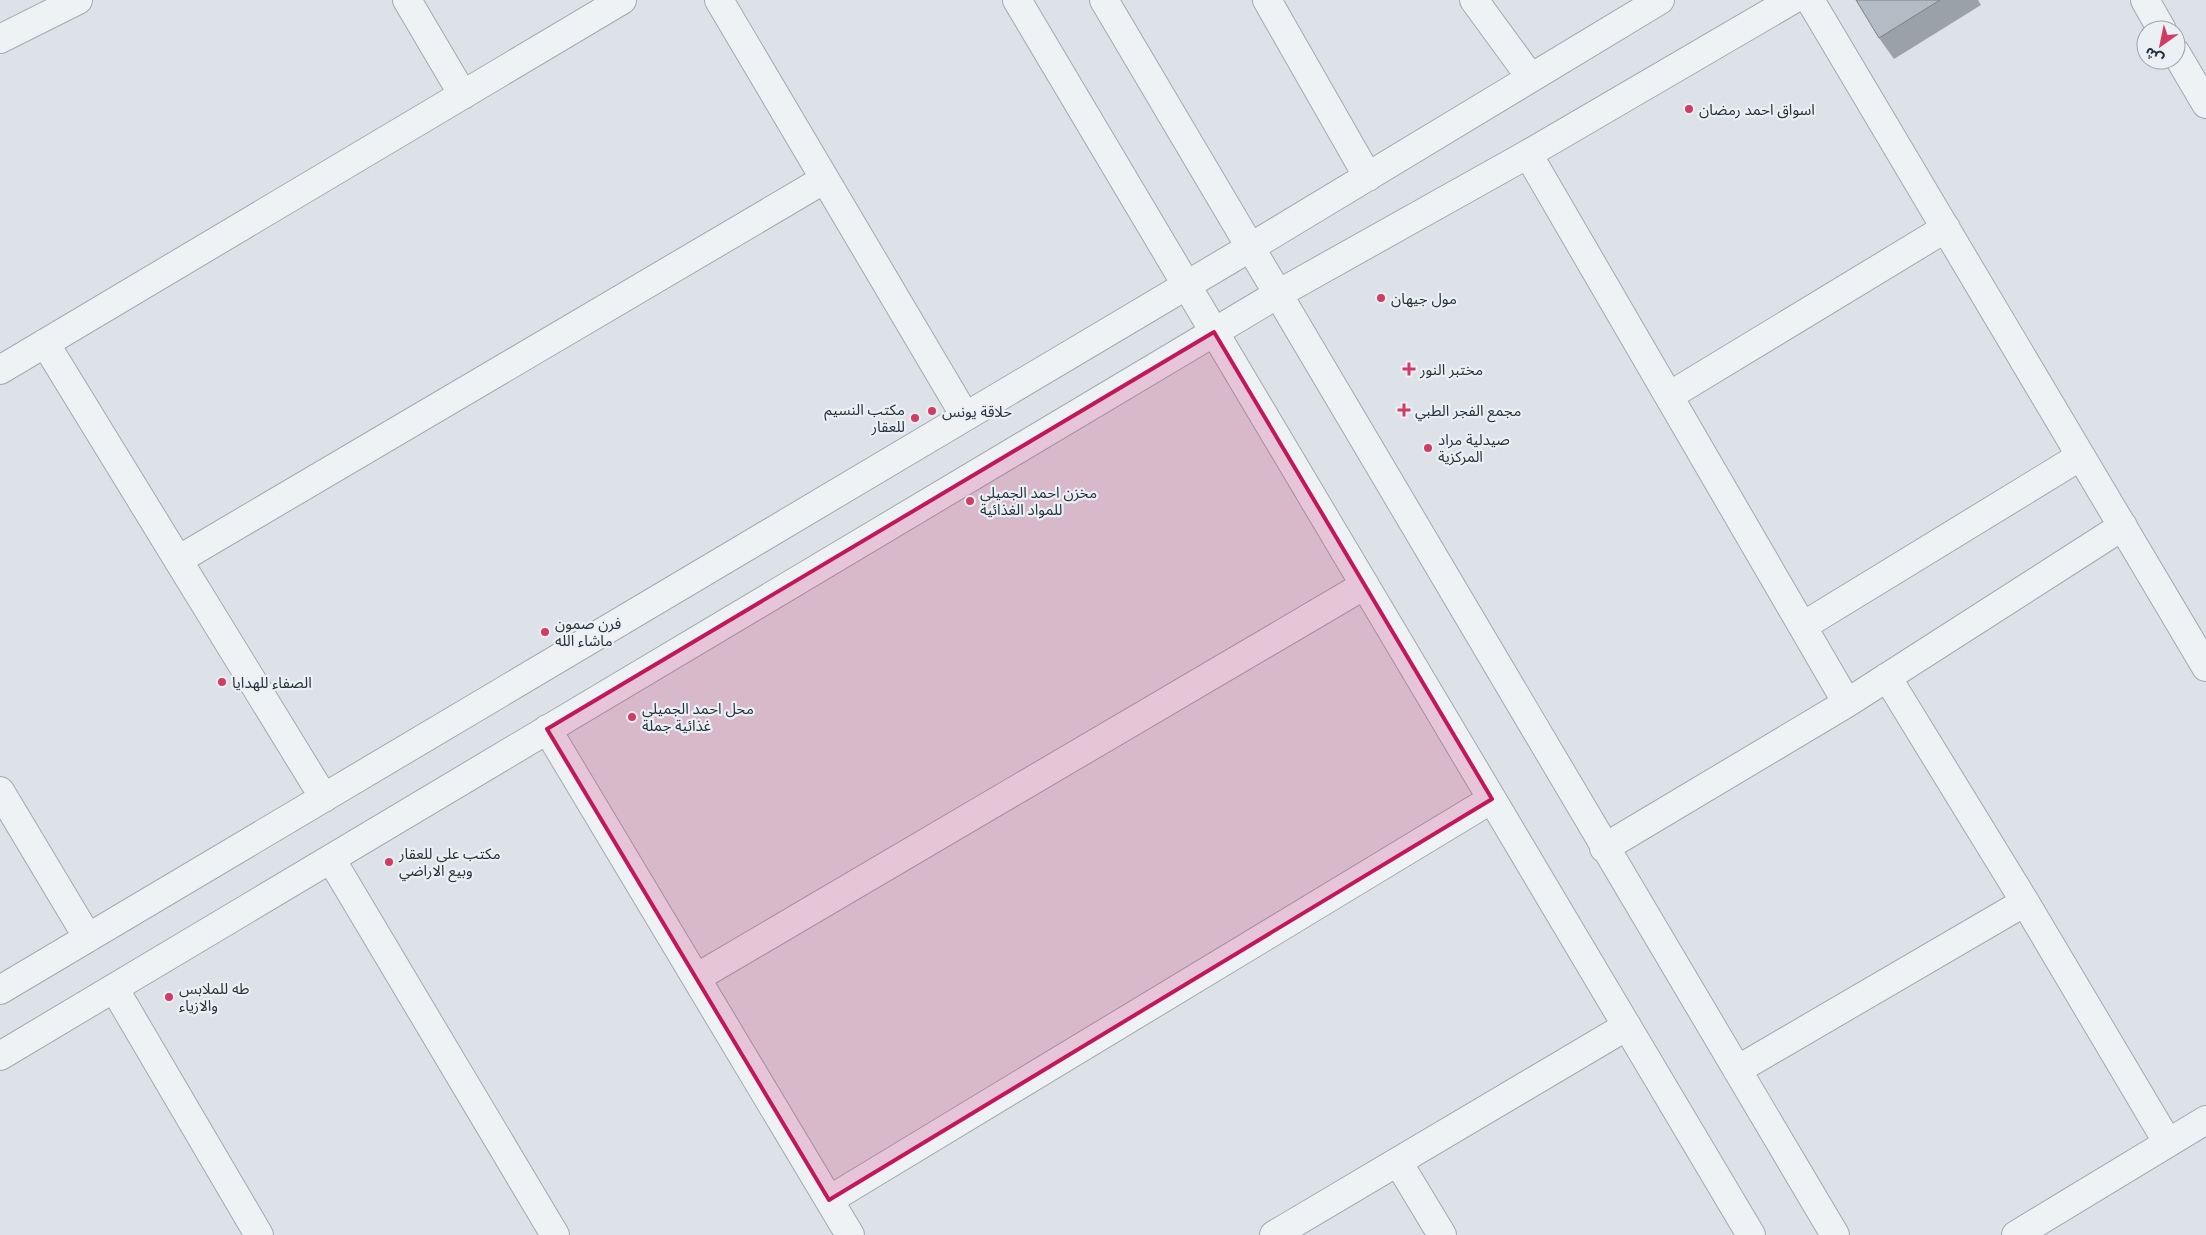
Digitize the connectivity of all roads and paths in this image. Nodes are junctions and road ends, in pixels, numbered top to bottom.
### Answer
1 (78, 0) edge
2 (407, 0) edge
3 (622, 0) edge
4 (719, 0) edge
5 (1017, 0) edge
6 (1104, 0) edge
7 (1267, 0) edge
8 (1474, 0) edge
9 (1660, 0) edge
10 (1792, 0) edge
11 (1810, 0) edge
12 (2145, 0) edge
13 (2156, 20) edge
14 (0, 39) edge
15 (2186, 66) edge
16 (1531, 78) junction
17 (2202, 87) edge
18 (463, 95) junction
19 (1528, 154) junction
20 (1368, 177) junction
21 (825, 179) junction
22 (1946, 228) junction
23 (1251, 247) junction
24 (1186, 285) junction
25 (1278, 294) junction
26 (1214, 332) junction
27 (45, 343) junction
28 (0, 370) edge
29 (1669, 396) junction
30 (965, 416) junction
31 (2081, 456) junction
32 (2123, 526) junction
33 (178, 560) junction
34 (1365, 585) junction
35 (1803, 626) junction
36 (2206, 667) edge
37 (1887, 678) junction
38 (1847, 702) junction
39 (547, 729) junction
40 (0, 791) edge
41 (324, 798) junction
42 (1492, 799) junction
43 (1604, 848) junction
44 (331, 859) junction
45 (2025, 902) junction
46 (88, 938) junction
47 (696, 978) junction
48 (114, 988) junction
49 (0, 990) edge
50 (1627, 1026) junction
51 (0, 1056) edge
52 (1737, 1070) junction
53 (2206, 1120) edge
54 (2168, 1143) junction
55 (1398, 1162) junction
56 (829, 1200) junction
57 (258, 1235) edge
58 (555, 1235) edge
59 (850, 1235) edge
60 (1274, 1235) edge
61 (1442, 1235) edge
62 (1751, 1235) edge
63 (1835, 1235) edge
64 (2016, 1235) edge

1 - 14 street
2 - 18 street
3 - 18 street
4 - 21 street
5 - 24 street
6 - 23 street
7 - 20 street
8 - 16 street
9 - 16 street
10 - 19 street
11 - 22 street
12 - 13 street
15 - 17 street
16 - 20 street
18 - 27 street
19 - 25 street
19 - 29 street
20 - 23 street
21 - 30 street
21 - 33 street
22 - 29 street
22 - 31 street
23 - 24 street
23 - 25 street
24 - 26 street
24 - 30 street
25 - 26 street
25 - 43 street
26 - 34 street
26 - 39 street
27 - 28 street
27 - 33 street
29 - 35 street
30 - 41 street
31 - 32 street
31 - 35 street
32 - 36 street
32 - 37 street
33 - 41 street
34 - 42 street
34 - 47 street
35 - 38 street
37 - 38 street
37 - 45 street
38 - 43 street
39 - 44 street
39 - 47 street
40 - 46 street
41 - 46 street
42 - 50 street
42 - 56 street
43 - 52 street
44 - 48 street
44 - 58 street
45 - 52 street
45 - 54 street
46 - 49 street
47 - 56 street
48 - 51 street
48 - 57 street
50 - 55 street
50 - 62 street
52 - 63 street
53 - 54 street
54 - 64 street
55 - 60 street
55 - 61 street
56 - 59 street

